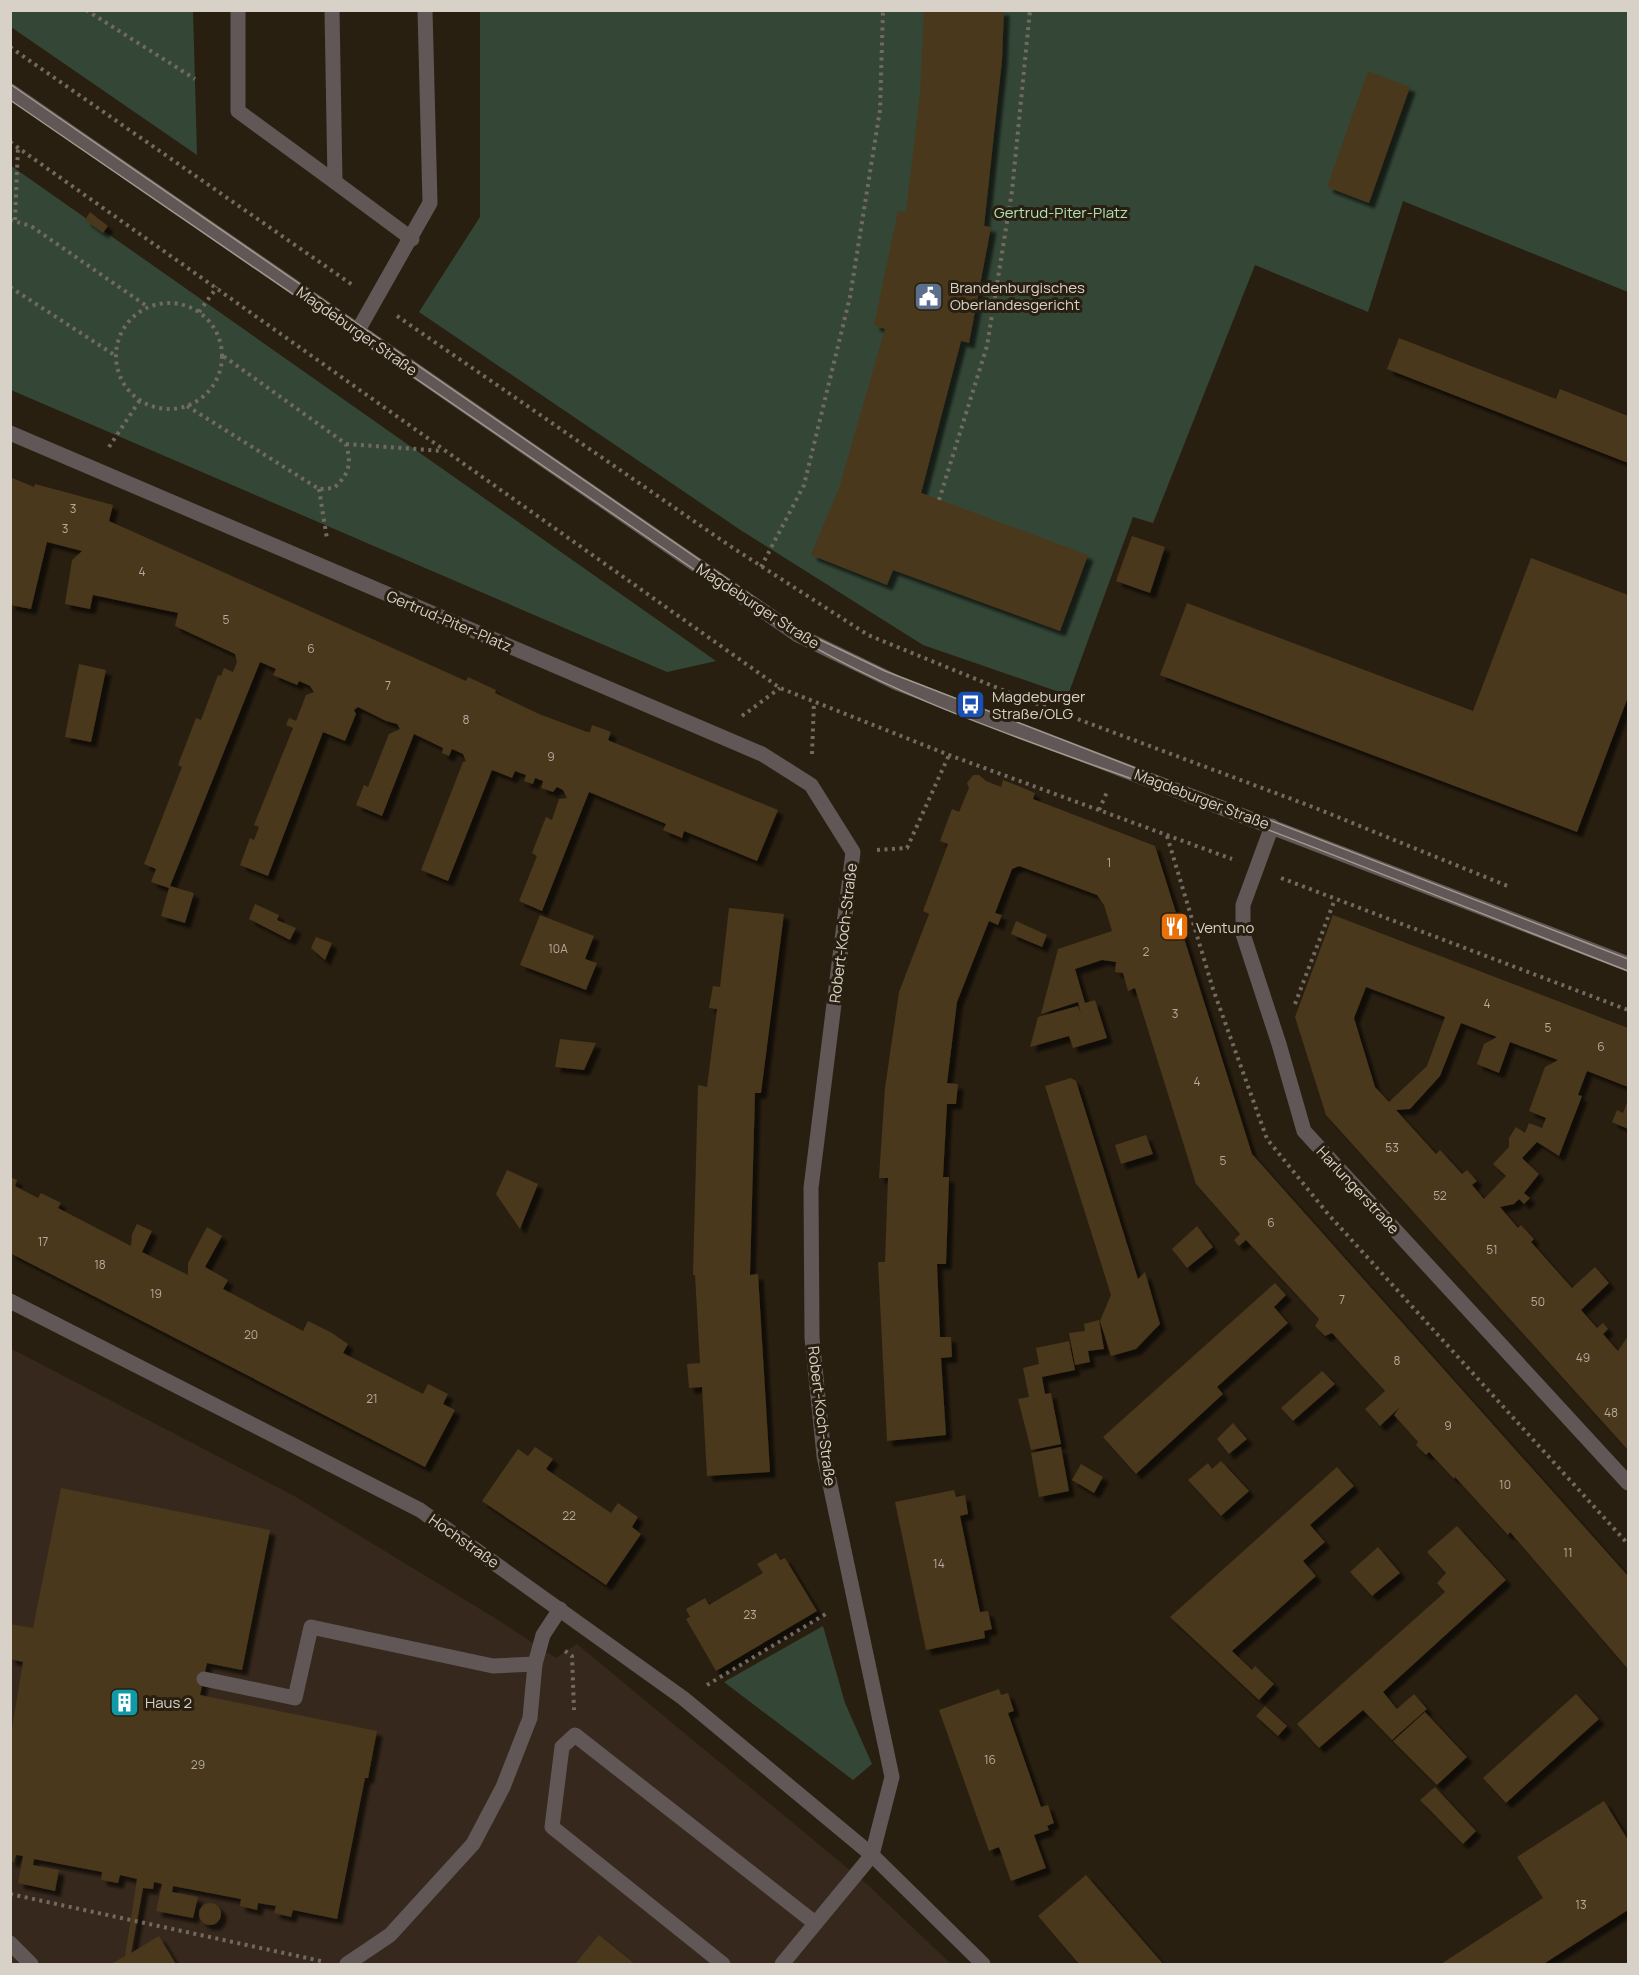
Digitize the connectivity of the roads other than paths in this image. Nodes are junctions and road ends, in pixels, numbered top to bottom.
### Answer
1 (238, 10) edge
2 (332, 10) edge
3 (425, 10) edge
4 (10, 91) edge
5 (335, 182) junction
6 (412, 239) junction
7 (357, 332) junction
8 (10, 433) edge
9 (1272, 826) junction
10 (853, 852) joint
11 (1629, 964) edge
12 (10, 1301) edge
13 (1629, 1483) edge
14 (560, 1609) junction
15 (535, 1664) junction
16 (204, 1678) dead end
17 (872, 1855) junction
18 (815, 1923) junction
19 (10, 1943) edge
20 (31, 1965) edge
21 (347, 1965) edge
22 (723, 1965) edge
23 (782, 1965) edge
24 (983, 1965) edge

1 - 5 street
2 - 5 street
3 - 6 street
4 - 7 street, Magdeburger Straße
5 - 6 street
6 - 7 street
7 - 9 street, Magdeburger Straße
8 - 10 street, Gertrud-Piter-Platz
9 - 11 street, Magdeburger Straße
9 - 13 street, Harlungerstraße
10 - 17 street, Robert-Koch-Straße
12 - 14 street, Hochstraße
14 - 15 street
14 - 17 street, Hochstraße
15 - 16 street
15 - 21 street
17 - 18 street
17 - 24 street
18 - 22 street
18 - 23 street
19 - 20 street

